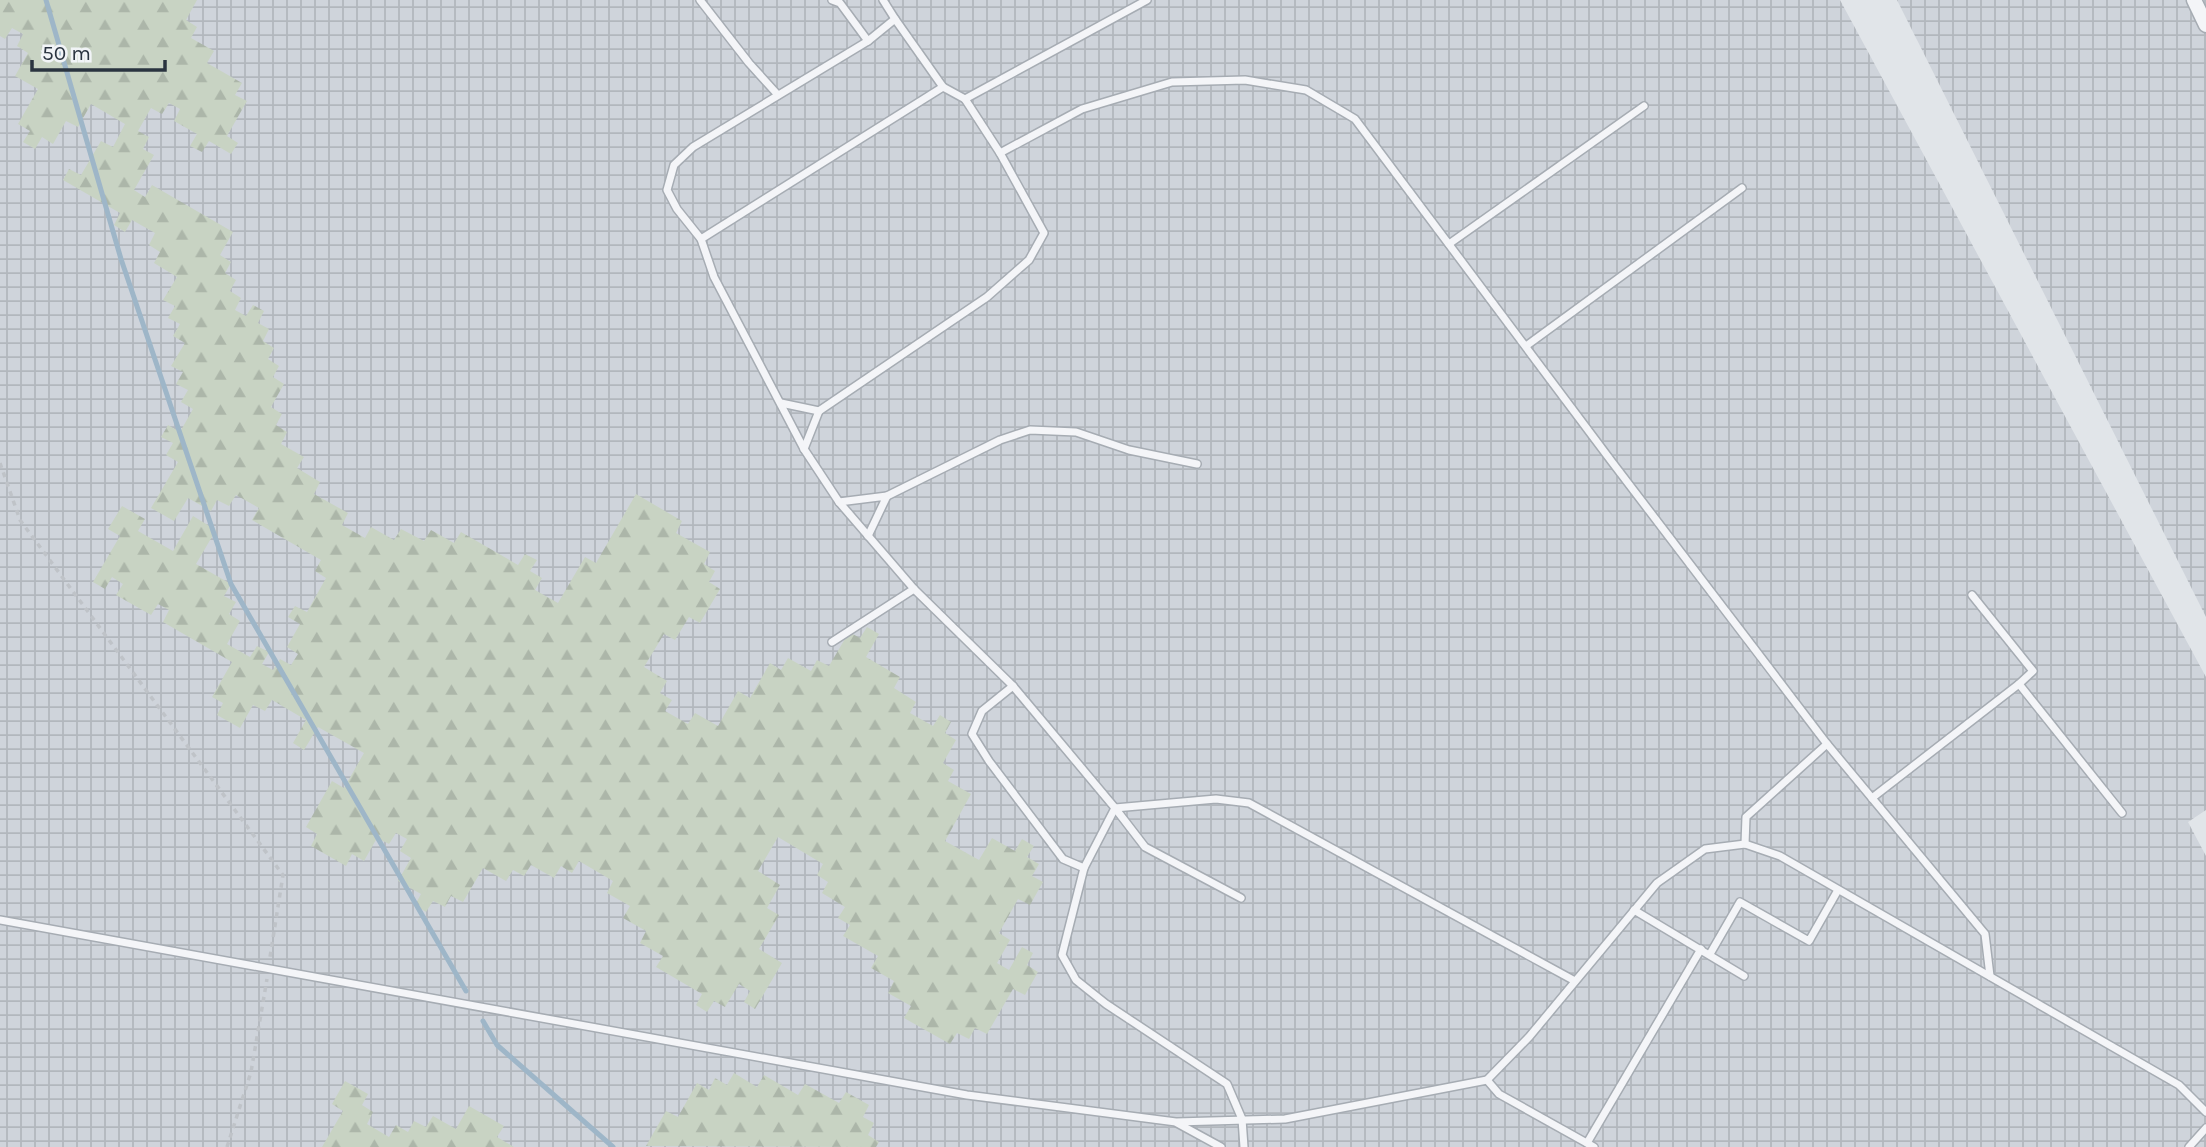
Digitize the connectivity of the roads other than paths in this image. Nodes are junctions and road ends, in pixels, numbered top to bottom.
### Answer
1 (700, 0) edge
2 (832, 0) edge
3 (883, 0) edge
4 (1147, 0) edge
5 (2194, 0) edge
6 (895, 19) junction
7 (2206, 24) edge
8 (868, 41) junction
9 (943, 87) junction
10 (778, 94) junction
11 (965, 99) junction
12 (1644, 106) dead end
13 (1000, 153) junction
14 (1742, 188) dead end
15 (701, 239) junction
16 (1450, 244) junction
17 (1526, 346) junction
18 (781, 403) junction
19 (820, 411) junction
20 (804, 449) junction
21 (1197, 464) dead end
22 (887, 496) junction
23 (839, 502) junction
24 (868, 536) junction
25 (914, 589) junction
26 (1972, 595) dead end
27 (832, 642) dead end
28 (2019, 684) junction
29 (1013, 686) junction
30 (1827, 744) junction
31 (1872, 798) junction
32 (1115, 807) junction
33 (2122, 813) dead end
34 (1745, 844) junction
35 (1084, 868) junction
36 (1838, 890) junction
37 (1241, 898) dead end
38 (1634, 910) junction
39 (0, 920) edge
40 (1701, 949) junction
41 (1710, 954) junction
42 (1744, 976) dead end
43 (1990, 976) junction
44 (1575, 981) junction
45 (1487, 1080) junction
46 (2206, 1112) edge
47 (1242, 1119) junction
48 (1176, 1122) junction
49 (2206, 1128) edge
50 (1591, 1145) edge
51 (1221, 1147) edge
52 (1244, 1147) edge
53 (2189, 1147) edge

1 - 10 lane
2 - 8 lane
3 - 6 lane
4 - 11 lane
5 - 7 street
6 - 8 lane
6 - 9 lane
8 - 10 lane
9 - 11 lane
9 - 15 lane
10 - 15 lane
11 - 13 lane
12 - 16 lane
13 - 16 lane
13 - 19 lane
14 - 17 lane
15 - 18 lane
16 - 17 lane
17 - 30 lane
18 - 19 lane
18 - 20 lane
19 - 20 lane
20 - 23 lane
21 - 22 lane
22 - 23 lane
22 - 24 lane
23 - 24 lane
24 - 25 lane
25 - 27 lane
25 - 29 lane
26 - 28 lane
28 - 31 lane
28 - 33 lane
29 - 32 lane
29 - 35 lane
30 - 31 lane
30 - 34 lane
31 - 43 lane
32 - 35 lane
32 - 37 lane
32 - 44 lane
34 - 36 lane
34 - 38 lane
35 - 47 lane
36 - 41 lane
36 - 43 lane
38 - 40 lane
38 - 44 lane
39 - 48 lane
40 - 41 lane
40 - 50 lane
41 - 42 lane
43 - 46 lane
44 - 45 lane
45 - 47 lane
45 - 50 lane
47 - 48 lane
47 - 52 lane
48 - 51 lane
49 - 53 lane

